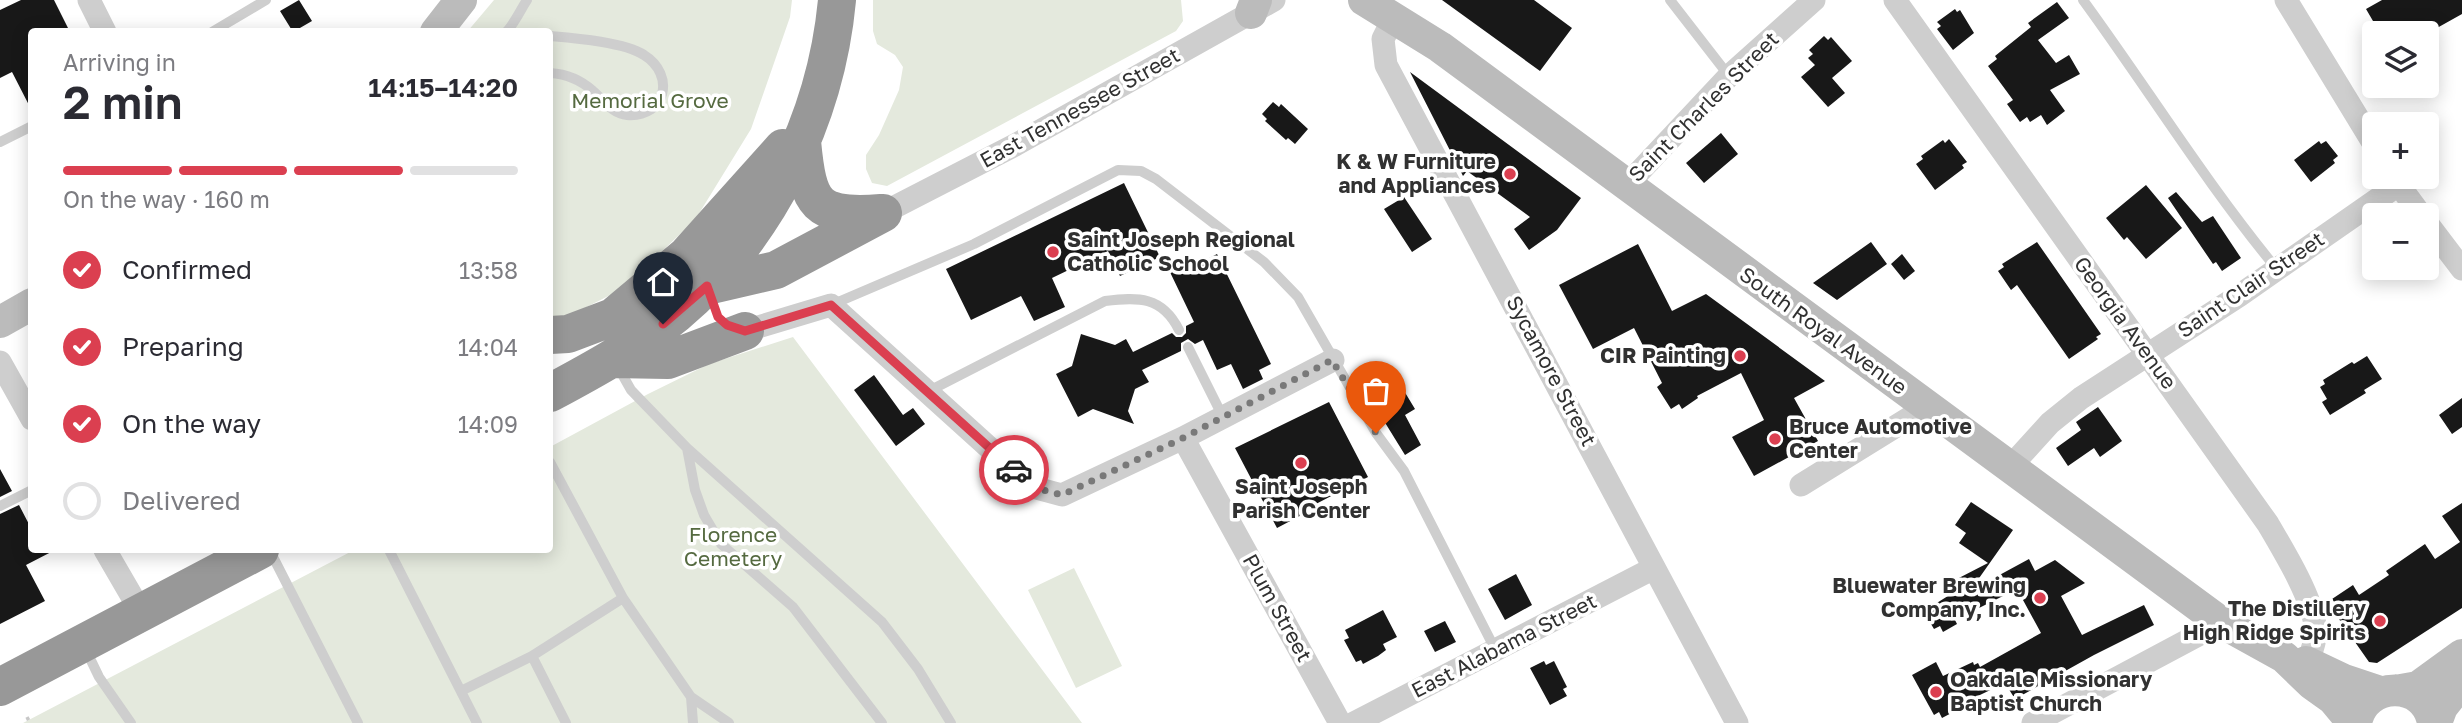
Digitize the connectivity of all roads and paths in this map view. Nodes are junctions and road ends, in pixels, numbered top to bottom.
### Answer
1 (89, 0) edge
2 (266, 0) edge
3 (461, 0) edge
4 (527, 0) edge
5 (837, 0) edge
6 (1364, 0) edge
7 (1670, 0) edge
8 (1814, 0) edge
9 (1895, 0) edge
10 (2082, 0) edge
11 (2286, 0) edge
12 (1261, 4) edge
13 (1394, 17) junction
14 (103, 28) edge
15 (219, 28) edge
16 (439, 28) edge
17 (513, 28) edge
18 (553, 36) edge
19 (553, 73) edge
20 (1729, 76) junction
21 (2362, 125) edge
22 (28, 128) edge
23 (806, 129) junction
24 (0, 142) edge
25 (1626, 186) junction
26 (2385, 189) edge
27 (883, 213) junction
28 (2439, 239) edge
29 (2276, 268) junction
30 (2462, 269) edge
31 (707, 286) junction
32 (831, 305) junction
33 (28, 306) edge
34 (0, 321) edge
35 (1179, 330) dead end
36 (745, 331) junction
37 (553, 335) edge
38 (1188, 347) dead end
39 (2147, 354) junction
40 (612, 359) junction
41 (1332, 360) junction
42 (0, 362) edge
43 (553, 391) edge
44 (927, 392) junction
45 (1927, 407) junction
46 (28, 412) edge
47 (1223, 417) junction
48 (1183, 438) junction
49 (687, 448) junction
50 (2010, 467) junction
51 (553, 468) edge
52 (1801, 485) dead end
53 (28, 492) edge
54 (0, 506) edge
55 (107, 553) edge
56 (254, 553) edge
57 (271, 553) edge
58 (391, 553) edge
59 (1654, 568) junction
60 (623, 598) junction
61 (141, 612) junction
62 (2219, 621) junction
63 (82, 642) junction
64 (1496, 651) junction
65 (2462, 655) edge
66 (532, 656) junction
67 (2296, 660) junction
68 (6, 682) edge
69 (2462, 682) edge
70 (461, 691) junction
71 (2390, 691) junction
72 (691, 697) junction
73 (27, 717) dead end
74 (30, 723) edge
75 (131, 723) edge
76 (358, 723) edge
77 (477, 723) edge
78 (566, 723) edge
79 (693, 723) edge
80 (729, 723) edge
81 (882, 723) edge
82 (951, 723) edge
83 (1340, 723) edge
84 (1354, 723) edge
85 (1737, 723) edge
86 (2033, 723) edge
87 (2355, 723) edge
88 (2434, 723) edge

1 - 14 street
2 - 15 lane
3 - 16 street
4 - 17 lane
5 - 23 highway
6 - 13 street, South Royal Avenue
7 - 20 lane
8 - 20 street, Saint Charles Street
9 - 39 street, Georgia Avenue
10 - 29 lane
11 - 21 street
12 - 27 street, East Tennessee Street
13 - 25 street, South Royal Avenue
13 - 59 street, Sycamore Street
18 - 19 lane
20 - 25 street, Saint Charles Street
22 - 24 lane
23 - 27 highway
23 - 31 highway
23 - 37 highway
25 - 45 street, South Royal Avenue
26 - 29 street, Saint Clair Street
27 - 31 highway
28 - 30 street
29 - 39 street, Saint Clair Street
31 - 36 highway
31 - 40 highway
32 - 36 street
32 - 41 lane
32 - 44 street
33 - 34 street
35 - 44 lane
36 - 40 highway
38 - 47 lane
39 - 50 street, Saint Clair Street
39 - 67 street, Georgia Avenue
40 - 43 highway
40 - 49 lane
41 - 47 street
41 - 64 lane
42 - 46 street
44 - 48 street
45 - 50 street, South Royal Avenue
45 - 52 street
47 - 48 street
48 - 83 street, Plum Street
49 - 81 lane
49 - 82 lane
50 - 62 street, South Royal Avenue
51 - 60 lane
53 - 54 lane
55 - 61 street
56 - 61 highway
57 - 76 lane
58 - 70 lane
59 - 64 street, East Alabama Street
59 - 85 street, Sycamore Street
60 - 66 lane
60 - 72 lane
61 - 63 highway
62 - 67 street, South Royal Avenue
62 - 86 street
63 - 68 highway
63 - 75 lane
64 - 84 street, East Alabama Street
65 - 71 street
66 - 70 lane
66 - 78 lane
67 - 71 street, South Royal Avenue
67 - 87 street, South Royal Avenue
69 - 88 street
70 - 77 lane
71 - 87 street
71 - 88 street, South Royal Avenue
72 - 79 lane
72 - 80 lane
73 - 74 path

